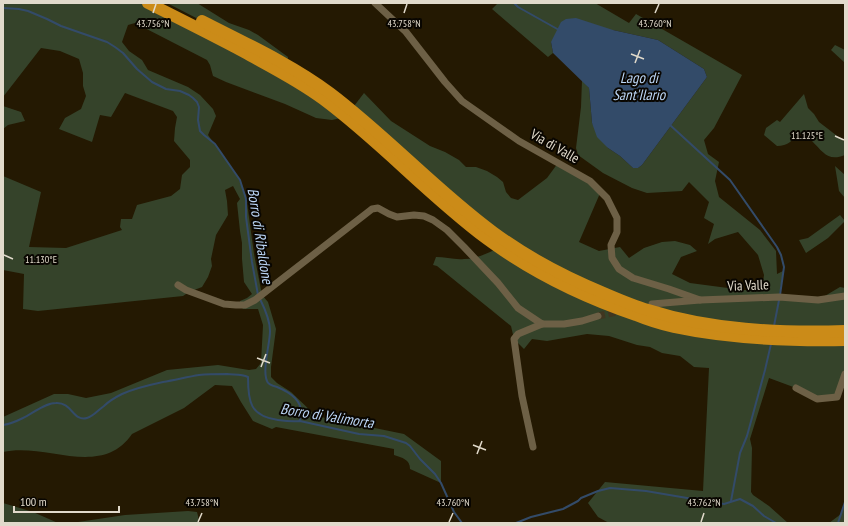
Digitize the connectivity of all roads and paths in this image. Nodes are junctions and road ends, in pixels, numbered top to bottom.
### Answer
1 (148, 3) edge
2 (167, 3) edge
3 (375, 3) edge
4 (178, 285) dead end
5 (845, 296) edge
6 (700, 300) junction
7 (652, 304) dead end
8 (598, 316) tunnel mouth
9 (542, 324) junction
10 (845, 331) edge
11 (845, 340) edge
12 (845, 374) edge
13 (796, 388) dead end
14 (533, 446) dead end

1 - 11 highway
2 - 10 highway
3 - 6 street, Via di Valle
4 - 9 street
5 - 6 street, Via Valle
6 - 7 street, Via Valle
8 - 9 street
9 - 14 street
12 - 13 street

